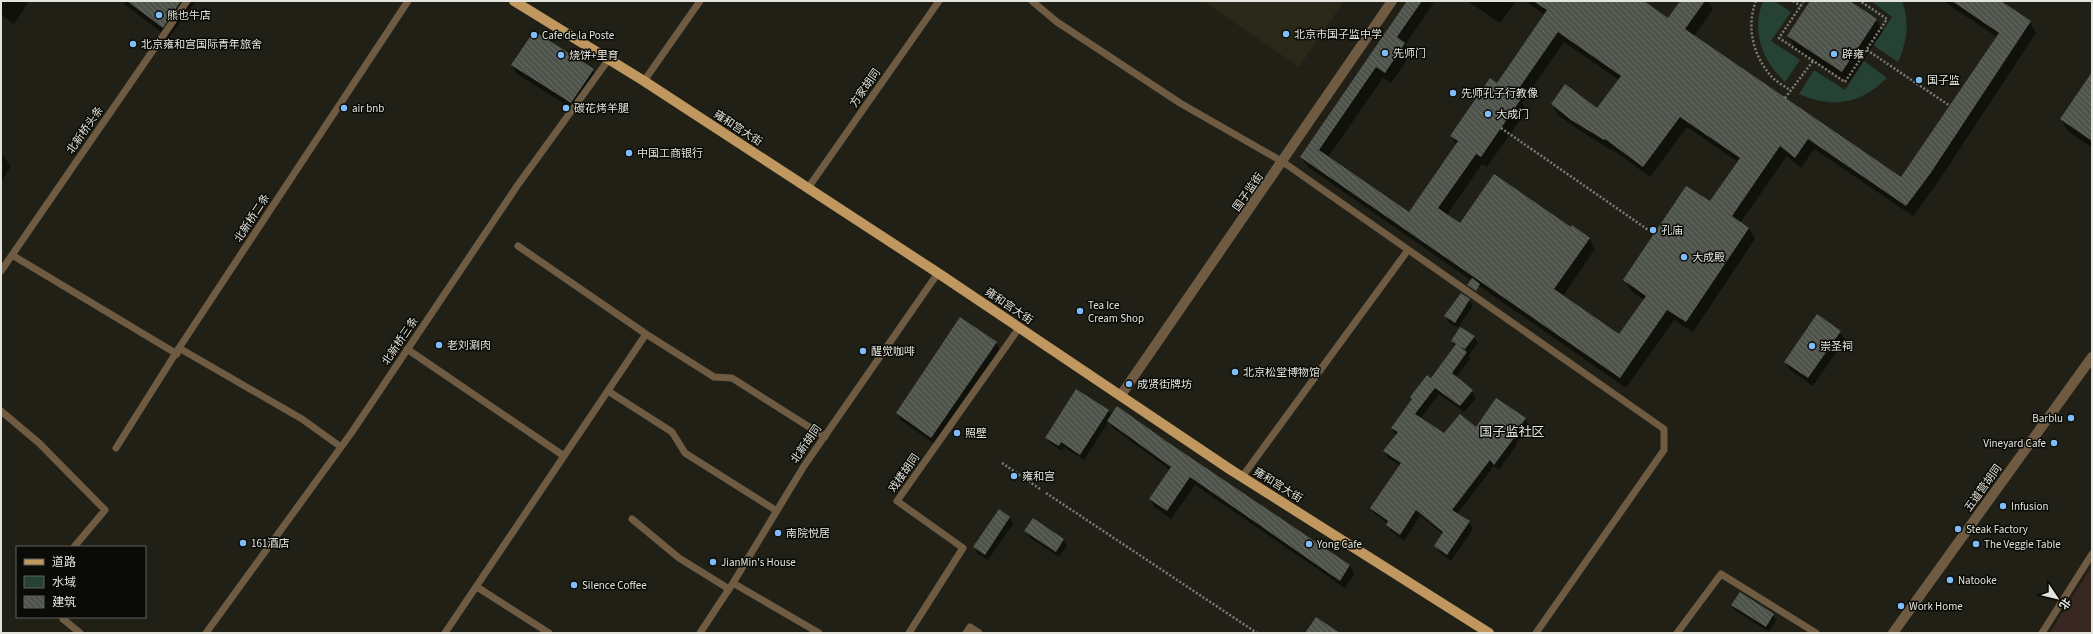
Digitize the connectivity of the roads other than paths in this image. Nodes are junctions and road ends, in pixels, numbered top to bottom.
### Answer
1 (187, 1) edge
2 (408, 1) edge
3 (514, 1) edge
4 (700, 1) edge
5 (939, 1) edge
6 (1032, 1) edge
7 (1392, 1) edge
8 (609, 59) junction
9 (644, 81) junction
10 (1283, 162) junction
11 (808, 188) junction
12 (518, 246) dead end
13 (1408, 250) junction
14 (12, 255) junction
15 (1, 271) edge
16 (938, 273) junction
17 (1019, 328) junction
18 (646, 334) junction
19 (408, 349) junction
20 (178, 351) junction
21 (2092, 357) edge
22 (608, 391) junction
23 (1121, 395) junction
24 (1, 411) edge
25 (826, 436) junction
26 (341, 447) junction
27 (116, 448) dead end
28 (564, 456) junction
29 (1242, 477) junction
30 (777, 511) junction
31 (632, 519) dead end
32 (75, 546) edge
33 (2092, 554) edge
34 (731, 586) junction
35 (477, 587) junction
36 (64, 618) edge
37 (80, 633) edge
38 (206, 633) edge
39 (445, 633) edge
40 (549, 633) edge
41 (700, 633) edge
42 (819, 633) edge
43 (909, 633) edge
44 (966, 633) edge
45 (979, 633) edge
46 (1489, 633) edge
47 (1536, 633) edge
48 (1677, 633) edge
49 (1816, 633) edge
50 (1893, 633) edge
51 (2042, 633) edge

1 - 14 lane, 北新桥头条
2 - 20 lane, 北新桥二条
3 - 8 main road, 雍和宫大街
4 - 9 lane
5 - 11 lane, 方家胡同
6 - 10 lane
7 - 10 street, 国子监街
8 - 9 main road, 雍和宫大街
8 - 19 lane, 北新桥三条
9 - 11 main road, 雍和宫大街
10 - 13 lane
10 - 23 street, 国子监街
11 - 16 main road, 雍和宫大街
12 - 18 lane
13 - 29 lane
13 - 47 lane
14 - 15 lane, 北新桥头条
14 - 20 lane
16 - 17 main road, 雍和宫大街
16 - 25 lane, 北新胡同
17 - 23 main road, 雍和宫大街
17 - 43 lane, 戏楼胡同
18 - 22 lane
18 - 25 lane
19 - 26 lane, 北新桥三条
19 - 28 lane
20 - 26 lane
20 - 27 lane, 北新桥二条
21 - 50 street, 五道营胡同
22 - 28 lane
22 - 30 lane
23 - 29 main road, 雍和宫大街
24 - 32 lane
25 - 30 lane, 北新胡同
26 - 38 lane, 北新桥三条
28 - 35 lane
29 - 46 main road, 雍和宫大街
30 - 34 lane, 北新胡同
31 - 34 lane
33 - 51 lane
34 - 41 lane, 北新胡同
34 - 42 lane
35 - 39 lane
35 - 40 lane
36 - 37 lane
44 - 45 lane
48 - 49 lane

